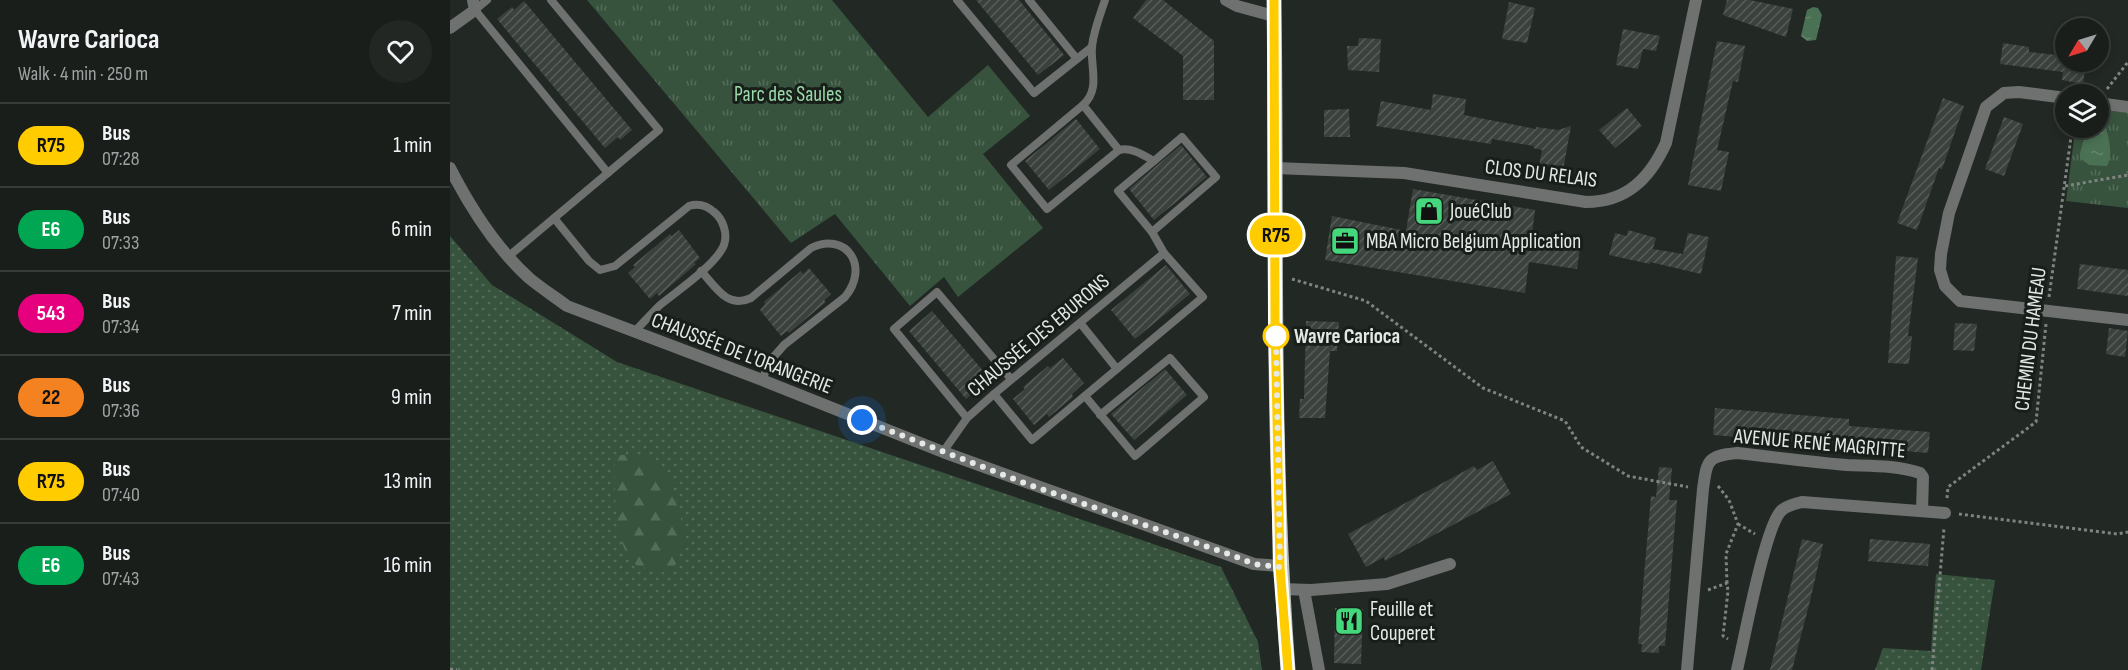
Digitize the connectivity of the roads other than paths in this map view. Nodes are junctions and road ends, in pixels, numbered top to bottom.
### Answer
1 (487, 0) edge
2 (551, 0) edge
3 (957, 0) edge
4 (1029, 0) edge
5 (1105, 0) edge
6 (1226, 0) edge
7 (1274, 0) edge
8 (1696, 0) edge
9 (474, 5) edge
10 (1274, 16) junction
11 (450, 28) edge
12 (1092, 47) junction
13 (1077, 59) junction
14 (2055, 97) edge
15 (2109, 102) edge
16 (1083, 105) junction
17 (2128, 107) edge
18 (1119, 150) junction
19 (1154, 161) junction
20 (450, 168) edge
21 (1275, 168) junction
22 (608, 173) junction
23 (554, 219) junction
24 (1152, 232) junction
25 (1164, 253) junction
26 (509, 256) junction
27 (701, 271) junction
28 (2128, 320) edge
29 (1081, 324) junction
30 (634, 332) junction
31 (1117, 369) junction
32 (1011, 379) junction
33 (762, 380) junction
34 (994, 394) junction
35 (1085, 396) junction
36 (1100, 415) junction
37 (967, 418) junction
38 (943, 452) junction
39 (1922, 511) junction
40 (1945, 513) road end
41 (1450, 564) dead end
42 (1280, 567) junction
43 (1282, 589) junction
44 (1304, 590) junction
45 (1288, 670) edge
46 (1319, 670) edge
47 (1687, 670) edge
48 (1737, 670) edge

1 - 9 lane
2 - 22 lane
3 - 13 lane
4 - 13 lane
5 - 12 lane
6 - 10 street
7 - 10 main road
8 - 21 street, CLOS DU RELAIS
9 - 11 street
9 - 22 lane
10 - 21 main road
12 - 13 lane
12 - 16 lane
14 - 28 street
15 - 17 street
16 - 18 lane
16 - 18 lane
18 - 19 lane
19 - 24 lane
19 - 24 lane
20 - 26 street, CHAUSSÉE DE L'ORANGERIE
21 - 42 main road
22 - 23 lane
23 - 26 lane
23 - 27 lane
24 - 25 lane
25 - 29 lane, CHAUSSÉE DES EBURONS
25 - 31 lane
26 - 30 street, CHAUSSÉE DE L'ORANGERIE
27 - 30 lane
27 - 33 lane
29 - 31 lane
29 - 32 lane, CHAUSSÉE DES EBURONS
30 - 33 street, CHAUSSÉE DE L'ORANGERIE
31 - 35 lane
32 - 34 lane, CHAUSSÉE DES EBURONS
32 - 37 lane
33 - 38 street, CHAUSSÉE DE L'ORANGERIE
34 - 35 lane
34 - 37 lane, CHAUSSÉE DES EBURONS
35 - 36 lane
36 - 36 lane
37 - 38 lane, CHAUSSÉE DES EBURONS
38 - 42 street, CHAUSSÉE DE L'ORANGERIE
39 - 40 street
39 - 47 street, AVENUE RENÉ MAGRITTE
39 - 48 street
41 - 44 street
42 - 43 main road
43 - 44 street
43 - 45 main road
44 - 46 street

